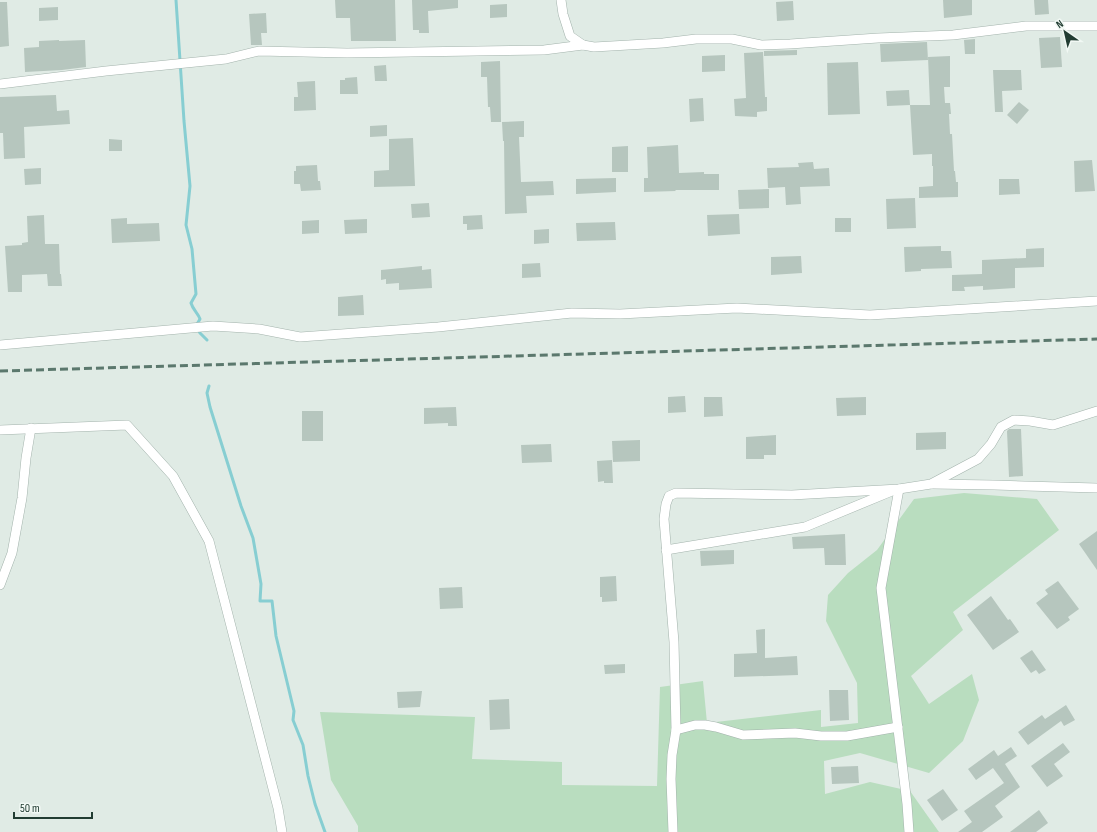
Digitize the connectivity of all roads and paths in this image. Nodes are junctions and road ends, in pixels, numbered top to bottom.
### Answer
1 (561, 0) edge
2 (1097, 26) edge
3 (583, 45) junction
4 (0, 84) edge
5 (1097, 301) edge
6 (0, 345) edge
7 (1097, 411) edge
8 (31, 428) junction
9 (0, 430) edge
10 (931, 484) junction
11 (1097, 488) edge
12 (898, 489) junction
13 (666, 550) junction
14 (0, 585) edge
15 (898, 727) junction
16 (676, 730) junction
17 (282, 832) edge
18 (673, 832) edge
19 (909, 832) edge

1 - 3 street
2 - 3 street
3 - 4 street
5 - 6 street
7 - 10 street
8 - 9 street
8 - 14 street
8 - 17 street
10 - 11 street
10 - 12 street
12 - 13 street
12 - 13 street
12 - 15 street
13 - 16 street
15 - 16 street
15 - 19 street
16 - 18 street

